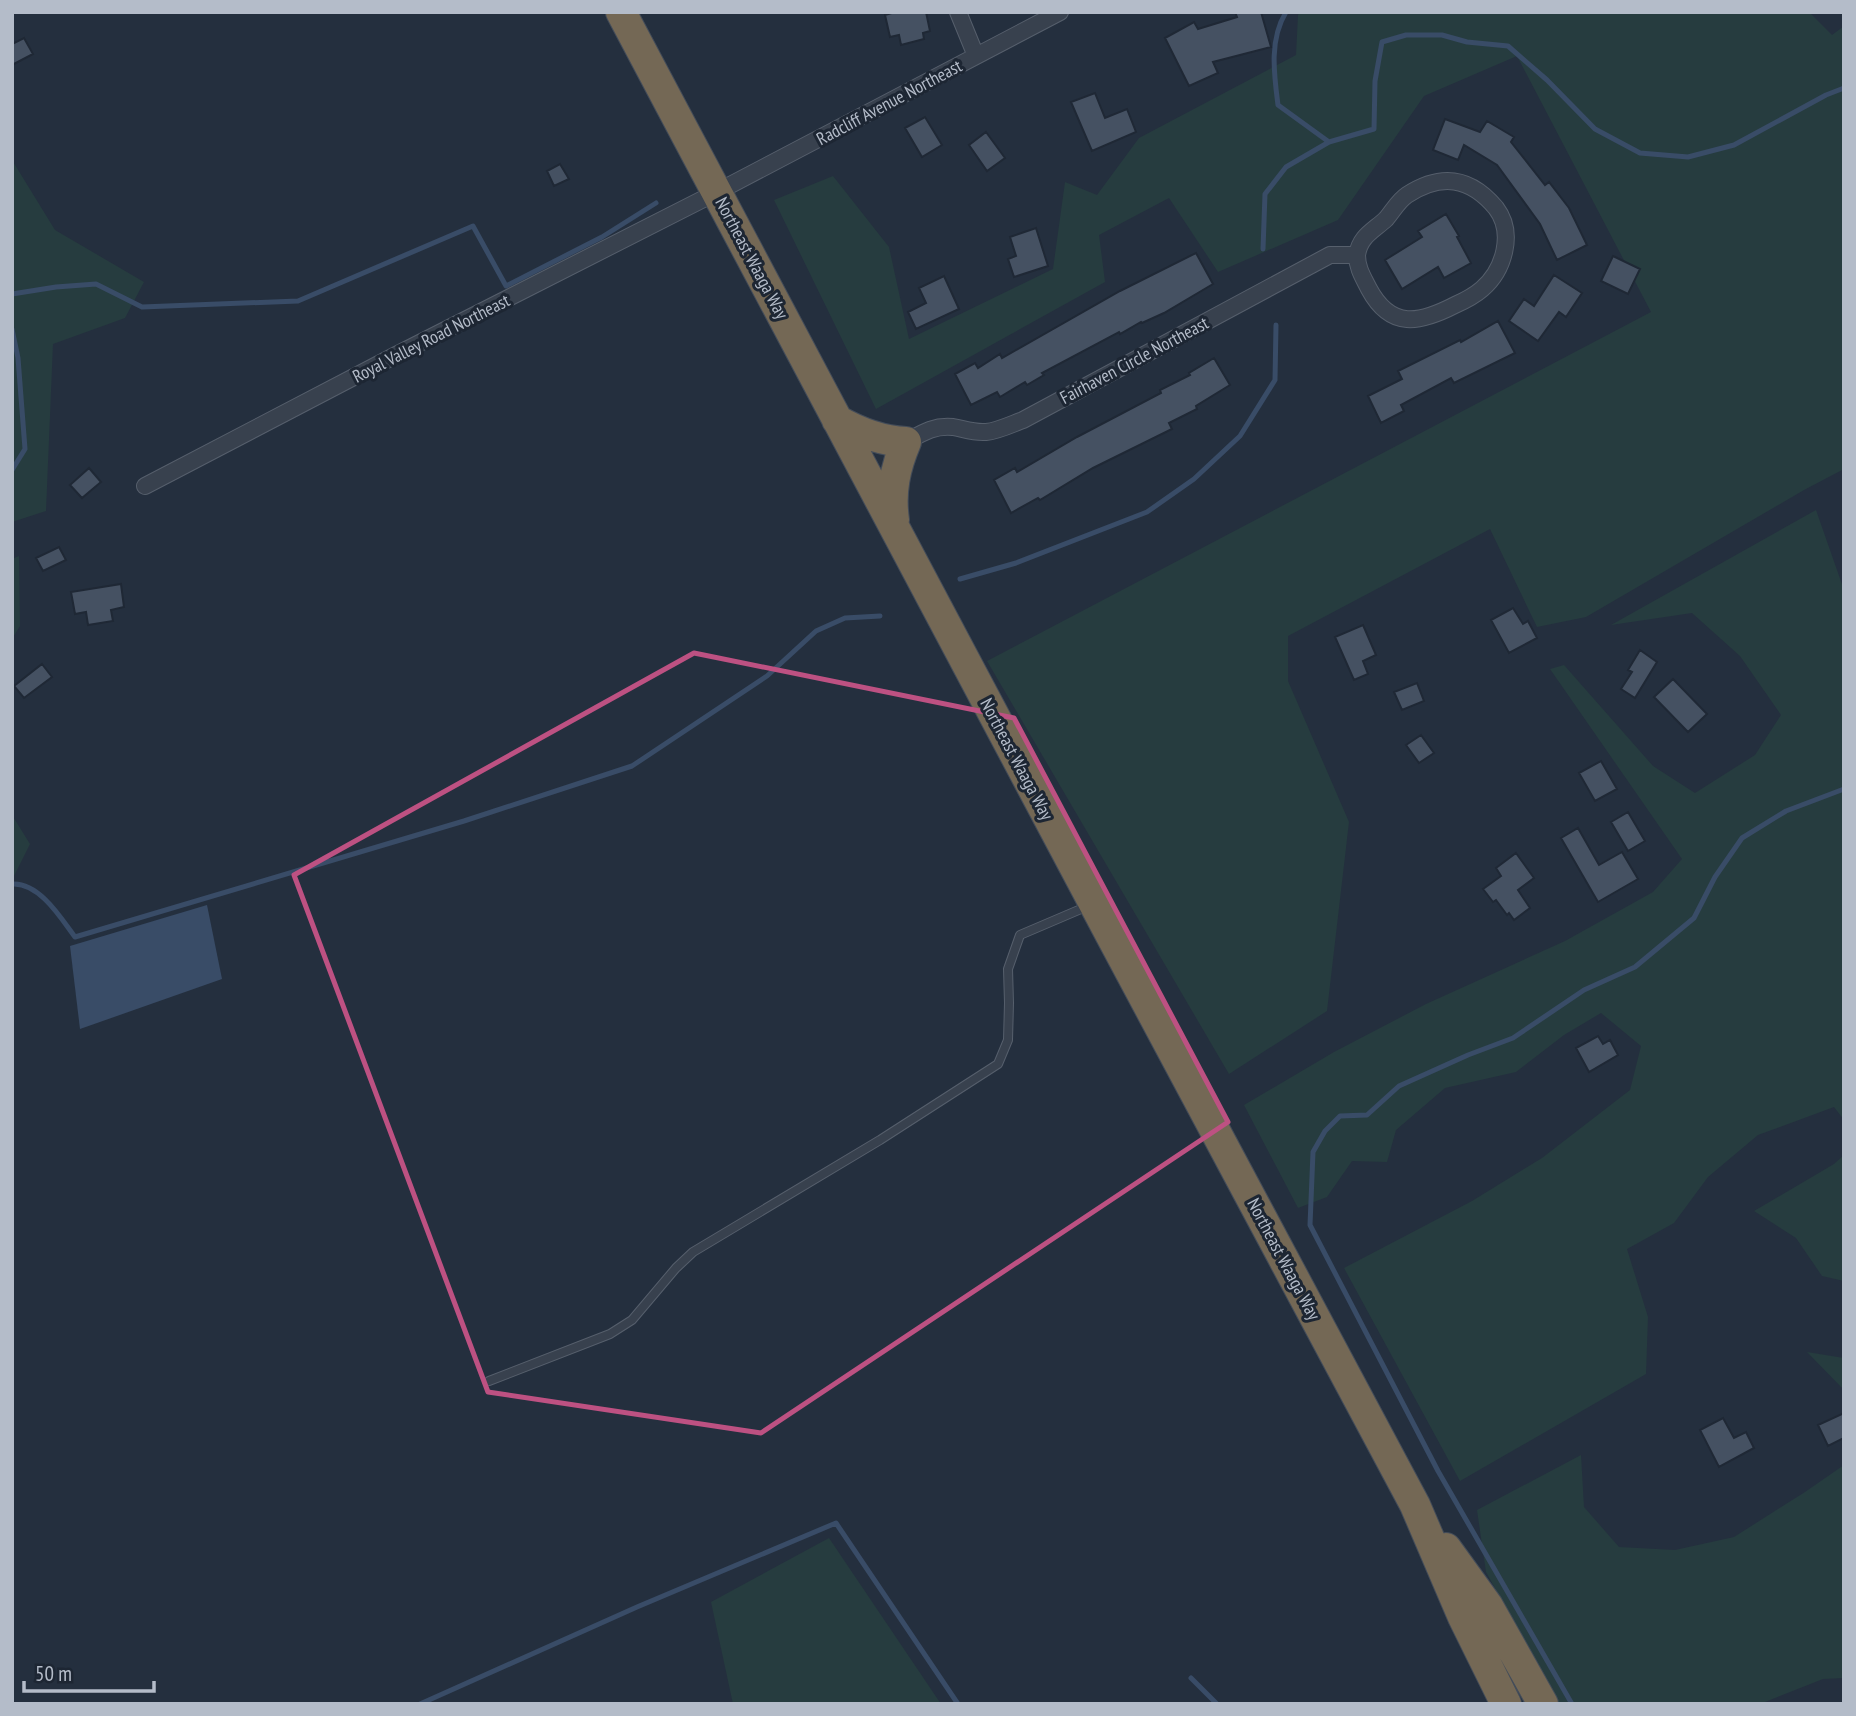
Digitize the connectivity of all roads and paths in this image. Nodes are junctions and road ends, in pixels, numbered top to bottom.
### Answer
1 (621, 12) edge
2 (958, 12) edge
3 (1060, 12) edge
4 (976, 57) junction
5 (717, 192) junction
6 (1356, 254) junction
7 (837, 420) junction
8 (906, 442) junction
9 (145, 486) dead end
10 (895, 529) junction
11 (1094, 904) junction
12 (489, 1381) dead end
13 (1415, 1505) junction
14 (1506, 1704) edge
15 (1543, 1704) edge

1 - 5 highway, Northeast Waaga Way
2 - 4 street
3 - 4 street, Radcliff Avenue Northeast
4 - 5 street, Radcliff Avenue Northeast
5 - 7 highway, Northeast Waaga Way
5 - 9 street, Royal Valley Road Northeast
6 - 6 street
6 - 8 street, Fairhaven Circle Northeast
7 - 8 highway
7 - 10 highway, Northeast Waaga Way
8 - 10 highway
10 - 11 highway, Northeast Waaga Way
11 - 12 lane
11 - 13 highway, Northeast Waaga Way
13 - 14 highway
13 - 15 highway

